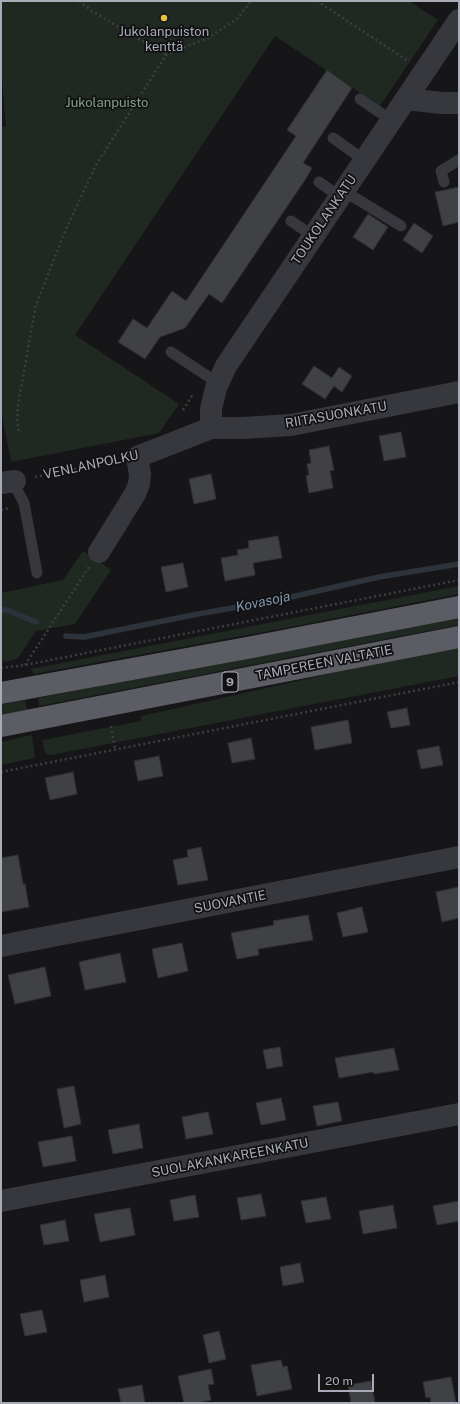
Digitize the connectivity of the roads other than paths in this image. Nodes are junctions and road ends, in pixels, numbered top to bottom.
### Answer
1 (459, 20) edge
2 (360, 99) dead end
3 (406, 99) junction
4 (459, 102) edge
5 (391, 120) junction
6 (333, 138) dead end
7 (364, 160) junction
8 (459, 160) edge
9 (319, 182) dead end
10 (444, 182) dead end
11 (342, 194) junction
12 (291, 221) dead end
13 (401, 226) dead end
14 (313, 236) junction
15 (171, 352) dead end
16 (218, 383) junction
17 (459, 392) edge
18 (211, 428) junction
19 (8, 482) edge
20 (99, 552) road end
21 (37, 573) dead end
22 (459, 607) edge
23 (459, 637) edge
24 (1, 693) edge
25 (1, 726) edge
26 (459, 857) edge
27 (1, 946) edge
28 (459, 1114) edge
29 (1, 1201) edge

1 - 3 street, TOUKOLANKATU
2 - 5 lane
3 - 4 street
3 - 5 street, TOUKOLANKATU
5 - 7 street, TOUKOLANKATU
6 - 7 lane
7 - 11 street, TOUKOLANKATU
8 - 10 lane
9 - 11 lane
11 - 13 lane
11 - 14 street, TOUKOLANKATU
12 - 14 lane
14 - 16 street, TOUKOLANKATU
15 - 16 lane
16 - 18 street, TOUKOLANKATU
17 - 18 street, RIITASUONKATU
18 - 20 street, VENLANPOLKU
19 - 21 lane
22 - 24 highway, 9
23 - 25 highway, TAMPEREEN VALTATIE / 9
26 - 27 street, SUOVANTIE
28 - 29 street, SUOLAKANKAREENKATU

